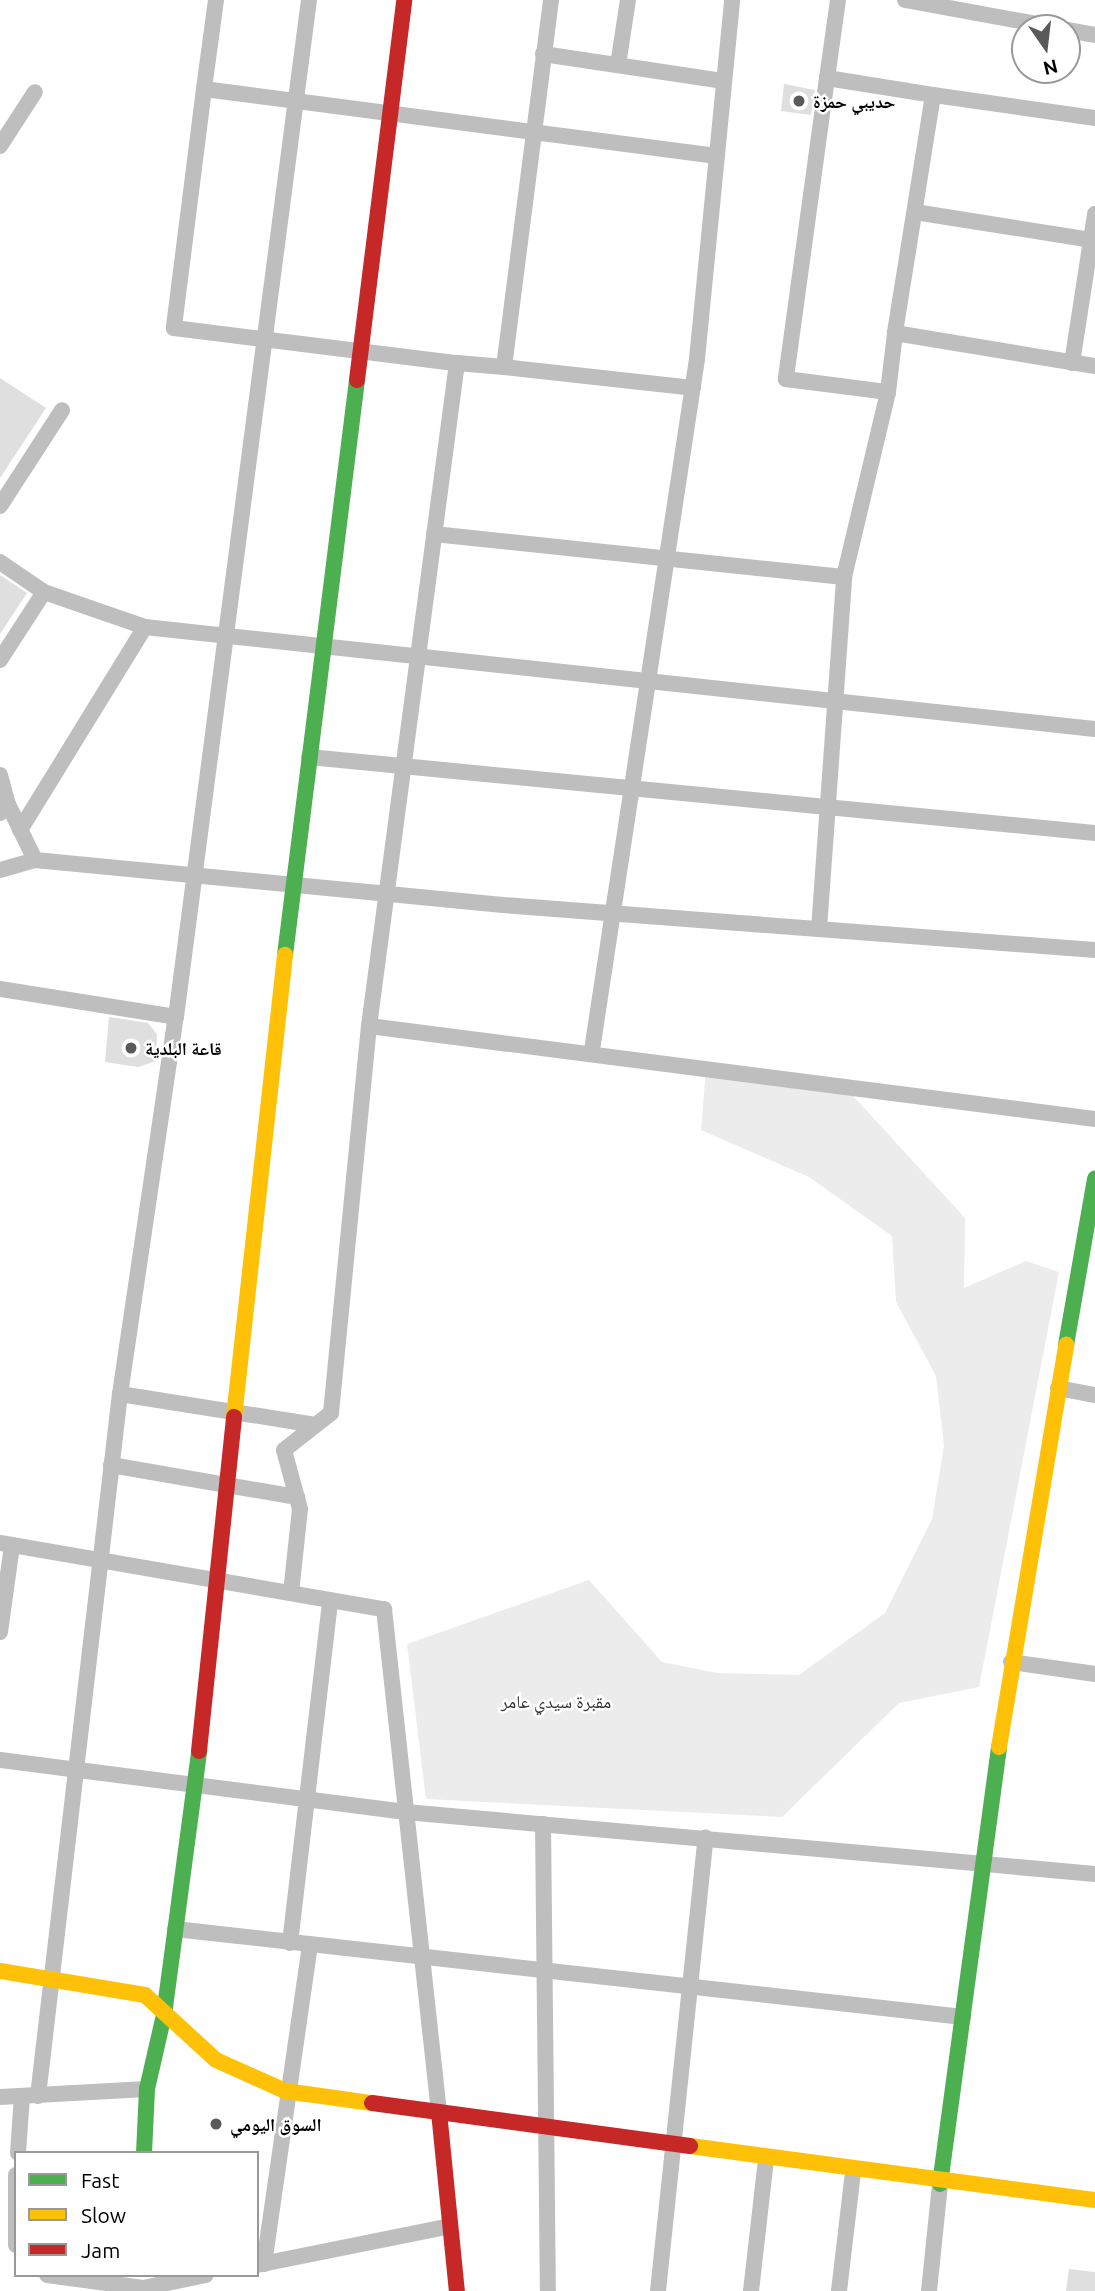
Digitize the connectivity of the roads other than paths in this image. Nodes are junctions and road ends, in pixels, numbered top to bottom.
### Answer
1 (216, 0) edge
2 (309, 0) edge
3 (404, 0) edge
4 (551, 0) edge
5 (628, 0) edge
6 (732, 0) edge
7 (838, 0) edge
8 (905, 0) edge
9 (1011, 19) edge
10 (544, 54) junction
11 (618, 65) junction
12 (827, 78) junction
13 (724, 81) junction
14 (204, 89) junction
15 (35, 92) dead end
16 (933, 94) junction
17 (297, 100) junction
18 (390, 112) junction
19 (1095, 118) edge
20 (533, 131) junction
21 (0, 146) edge
22 (717, 156) junction
23 (915, 212) junction
24 (1095, 214) edge
25 (1091, 240) junction
26 (895, 333) junction
27 (266, 341) junction
28 (360, 349) junction
29 (457, 363) junction
30 (1072, 363) junction
31 (1095, 366) edge
32 (505, 367) junction
33 (693, 388) junction
34 (888, 392) junction
35 (62, 410) dead end
36 (0, 506) edge
37 (435, 534) junction
38 (0, 562) edge
39 (668, 562) junction
40 (844, 577) junction
41 (44, 592) junction
42 (145, 627) junction
43 (228, 636) junction
44 (323, 646) junction
45 (418, 657) junction
46 (0, 660) edge
47 (650, 681) junction
48 (831, 701) junction
49 (1095, 729) edge
50 (309, 757) junction
51 (403, 765) junction
52 (0, 775) edge
53 (635, 789) junction
54 (825, 807) junction
55 (3, 808) edge
56 (20, 830) junction
57 (1095, 833) edge
58 (35, 860) junction
59 (0, 870) edge
60 (198, 876) junction
61 (293, 885) junction
62 (386, 894) junction
63 (615, 914) junction
64 (818, 929) junction
65 (1095, 950) edge
66 (0, 989) edge
67 (176, 1017) junction
68 (369, 1026) junction
69 (592, 1050) junction
70 (1095, 1119) edge
71 (1095, 1178) edge
72 (1058, 1388) junction
73 (120, 1394) junction
74 (1095, 1395) edge
75 (234, 1412) junction
76 (316, 1425) junction
77 (111, 1465) junction
78 (226, 1485) junction
79 (297, 1497) junction
80 (6, 1544) edge
81 (99, 1560) junction
82 (216, 1580) junction
83 (292, 1593) junction
84 (330, 1600) junction
85 (0, 1632) edge
86 (1011, 1662) junction
87 (1095, 1674) edge
88 (0, 1760) edge
89 (75, 1769) junction
90 (195, 1785) junction
91 (306, 1799) junction
92 (406, 1812) junction
93 (543, 1824) junction
94 (706, 1838) junction
95 (984, 1861) junction
96 (1095, 1874) edge
97 (175, 1929) junction
98 (290, 1943) junction
99 (310, 1945) junction
100 (422, 1958) junction
101 (544, 1970) junction
102 (0, 1971) edge
103 (50, 1979) junction
104 (691, 1984) junction
105 (164, 2015) junction
106 (963, 2017) junction
107 (147, 2089) junction
108 (285, 2091) junction
109 (30, 2096) junction
110 (0, 2097) edge
111 (439, 2112) junction
112 (546, 2128) junction
113 (674, 2146) junction
114 (18, 2151) edge
115 (144, 2151) edge
116 (766, 2159) junction
117 (853, 2172) junction
118 (940, 2184) junction
119 (1095, 2200) edge
120 (450, 2226) junction
121 (261, 2264) edge
122 (66, 2277) edge
123 (193, 2277) edge
124 (143, 2285) edge
125 (457, 2291) edge
126 (548, 2291) edge
127 (658, 2291) edge
128 (751, 2291) edge
129 (839, 2291) edge
130 (929, 2291) edge

1 - 14 street
2 - 17 street
3 - 18 main road
4 - 10 street
5 - 11 street
6 - 13 street
7 - 12 street
8 - 9 street
10 - 11 street
10 - 20 street
11 - 13 street
12 - 16 street
12 - 34 street
13 - 22 street
14 - 17 street
14 - 27 street
15 - 21 street
16 - 19 street
16 - 23 street
17 - 18 street
17 - 27 street
18 - 20 street
18 - 28 main road
20 - 22 street
20 - 32 street
22 - 33 street
23 - 25 street
23 - 26 street
24 - 25 street
25 - 30 street
26 - 30 street
26 - 34 street
27 - 28 street
27 - 43 street
28 - 29 street
28 - 44 main road
29 - 32 street
29 - 37 street
30 - 31 street
32 - 33 street
33 - 39 street
34 - 40 street
35 - 36 street
37 - 39 street
37 - 45 street
38 - 41 street
39 - 40 street
39 - 47 street
40 - 48 street
41 - 42 street
41 - 46 street
42 - 43 street
42 - 56 street
43 - 44 street
43 - 60 street
44 - 45 street
44 - 50 main road
45 - 47 street
45 - 51 street
47 - 48 street
47 - 53 street
48 - 49 street
48 - 54 street
50 - 51 street
50 - 61 main road
51 - 53 street
51 - 62 street
52 - 55 street
53 - 54 street
53 - 63 street
54 - 57 street
54 - 64 street
55 - 56 street
56 - 58 street
58 - 59 street
58 - 60 street
60 - 61 street
60 - 67 street
61 - 62 street
61 - 75 main road
62 - 63 street
62 - 68 street
63 - 64 street
63 - 69 street
64 - 65 street
66 - 67 street
67 - 73 street
68 - 69 street
68 - 76 street
69 - 70 street
71 - 72 main road
72 - 74 street
72 - 86 main road
73 - 75 street
73 - 77 street
75 - 76 street
75 - 78 main road
76 - 79 street
77 - 78 street
77 - 81 street
78 - 79 street
78 - 82 main road
79 - 83 street
80 - 81 street
80 - 85 street
81 - 82 street
81 - 89 street
82 - 83 street
82 - 90 main road
83 - 84 street
84 - 91 street
84 - 92 street
86 - 87 street
86 - 95 main road
88 - 89 street
89 - 90 street
89 - 103 street
90 - 91 street
90 - 97 main road
91 - 92 street
91 - 98 street
92 - 93 street
92 - 100 street
93 - 94 street
93 - 101 street
94 - 95 street
94 - 104 street
95 - 96 street
95 - 106 main road
97 - 98 street
97 - 105 main road
98 - 99 street
99 - 100 street
99 - 108 street
100 - 101 street
100 - 111 street
101 - 104 street
101 - 112 street
102 - 103 main road
103 - 105 main road
103 - 109 street
104 - 106 street
104 - 113 street
105 - 107 main road
105 - 108 main road
106 - 118 main road
107 - 109 street
107 - 115 main road
108 - 111 main road
108 - 121 street
109 - 110 street
109 - 114 street
111 - 112 main road
111 - 120 main road
112 - 113 main road
112 - 126 street
113 - 116 main road
113 - 127 street
116 - 117 main road
116 - 128 street
117 - 118 main road
117 - 129 street
118 - 119 main road
118 - 130 street
120 - 121 street
120 - 125 main road
122 - 124 street
123 - 124 street

